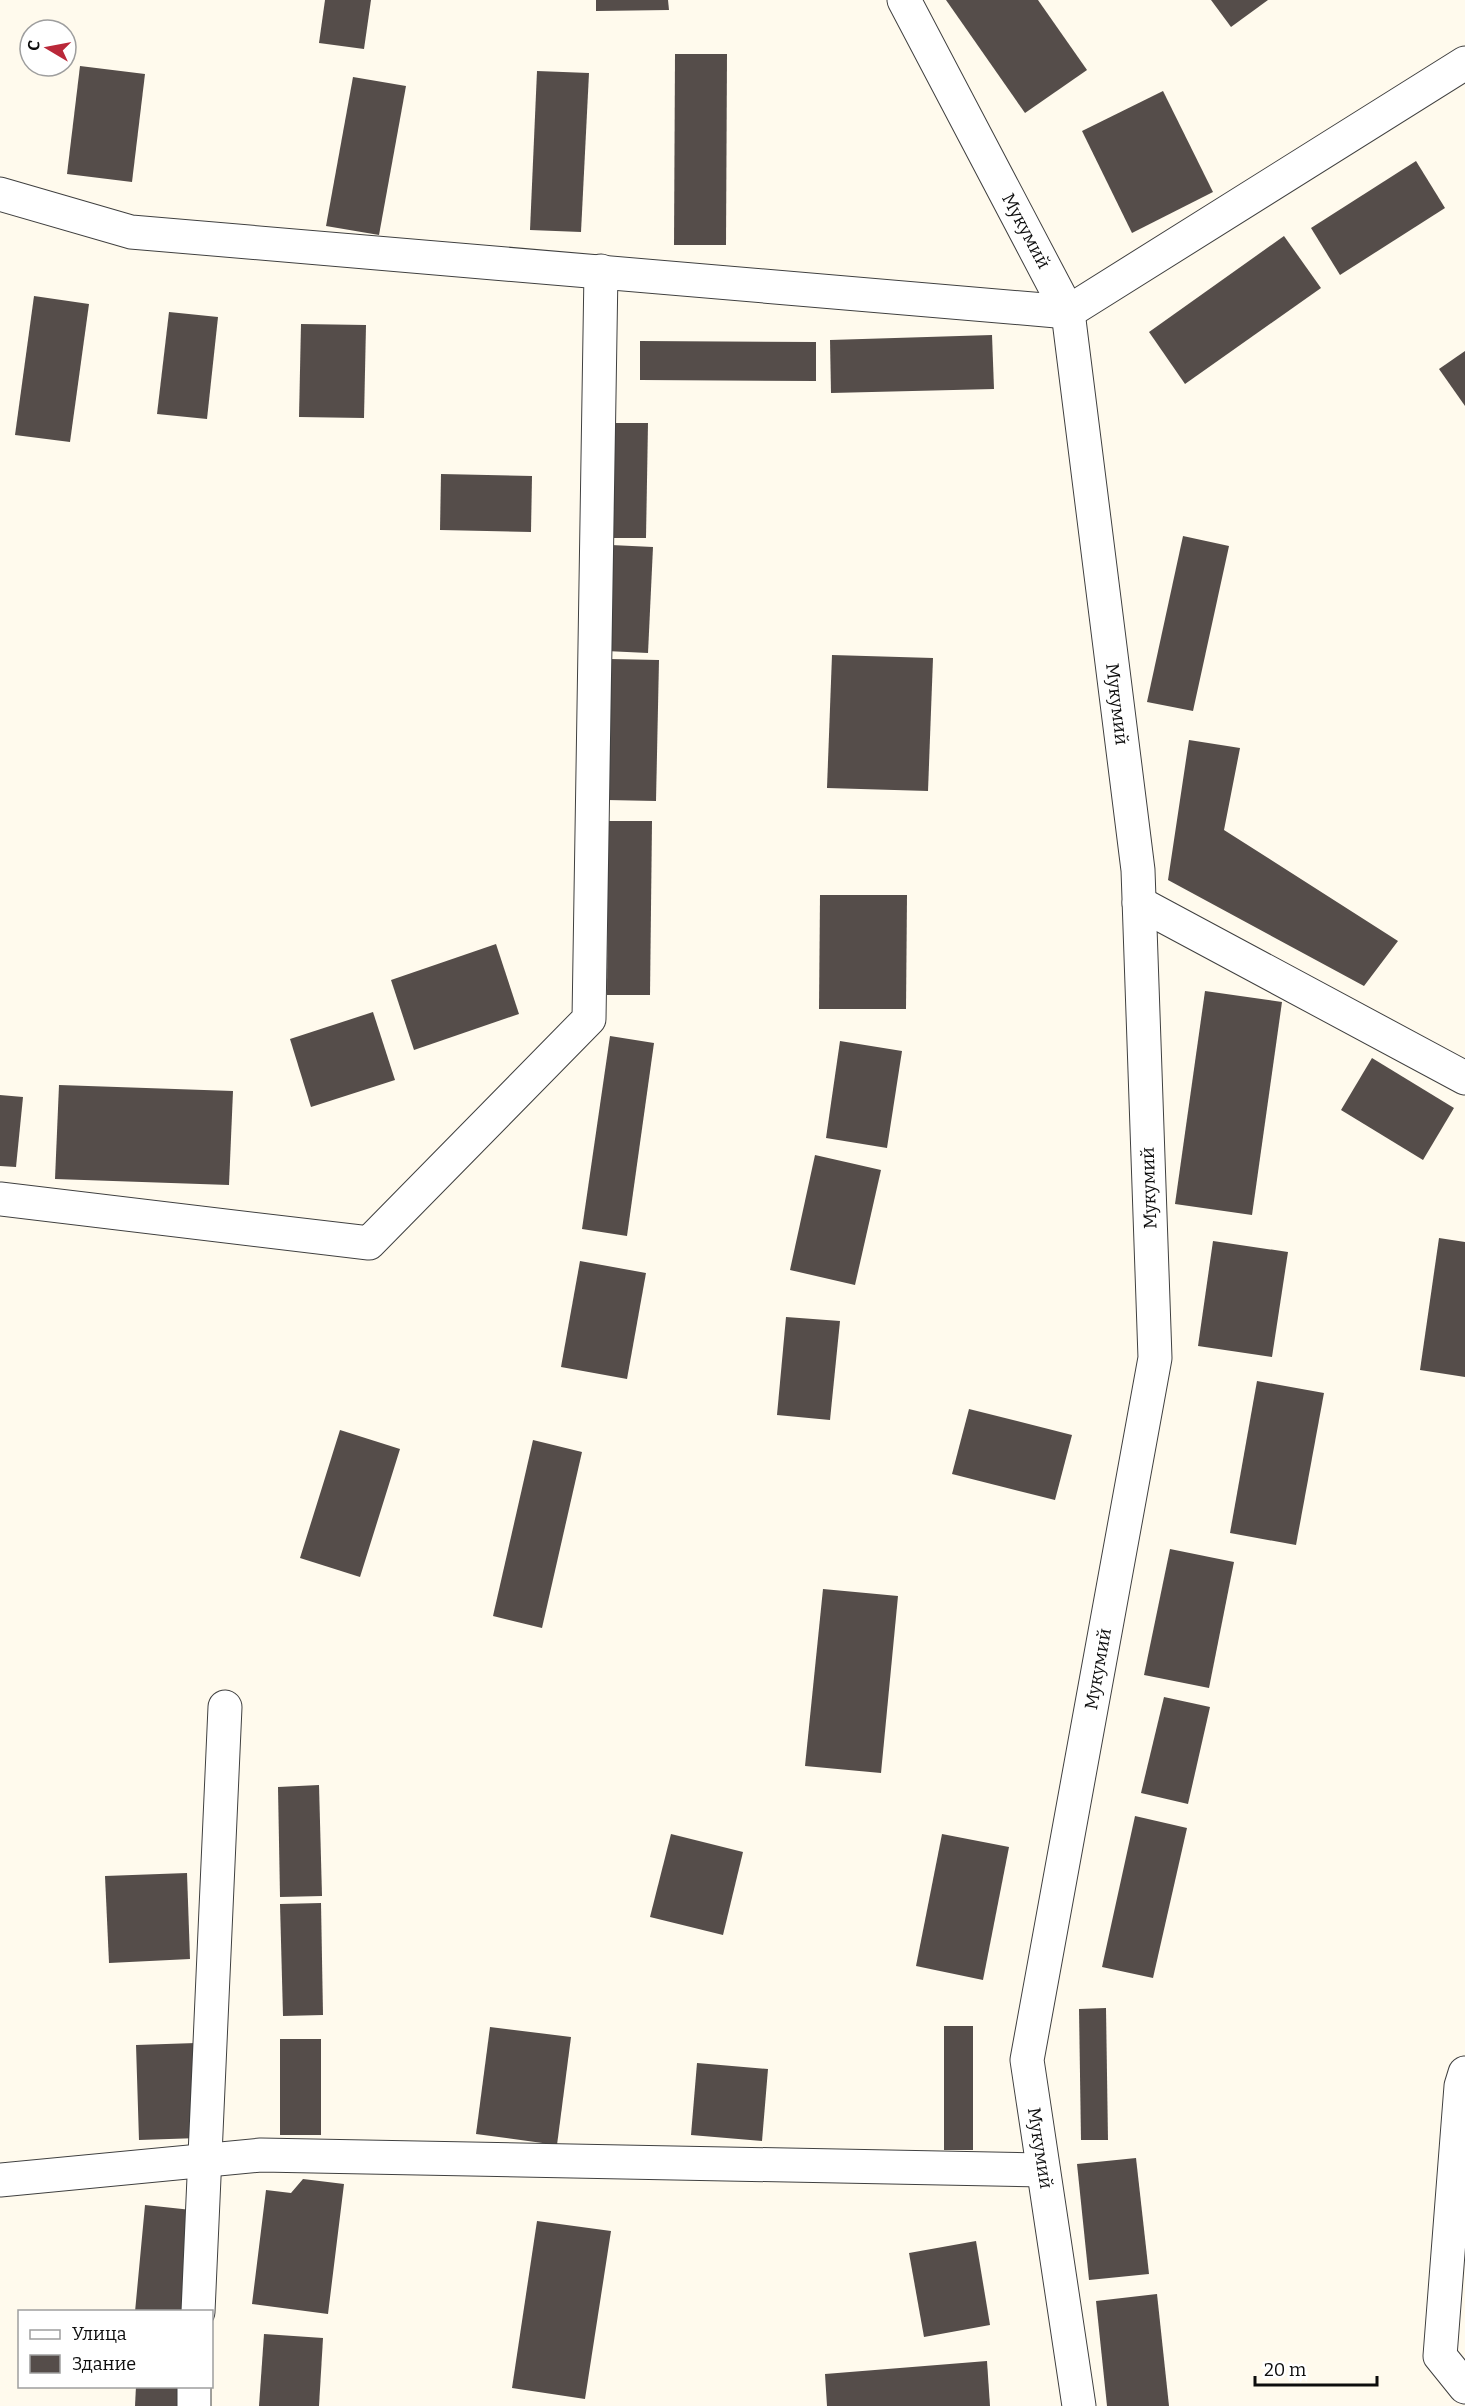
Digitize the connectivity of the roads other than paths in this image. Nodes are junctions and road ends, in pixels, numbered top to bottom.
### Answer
1 (904, 0) edge
2 (1465, 63) edge
3 (0, 194) edge
4 (601, 271) junction
5 (1068, 312) junction
6 (1139, 903) junction
7 (1465, 1078) edge
8 (0, 1199) edge
9 (225, 1707) dead end
10 (1465, 2073) edge
11 (204, 2160) junction
12 (1043, 2170) junction
13 (0, 2180) edge
14 (198, 2310) edge
15 (1465, 2386) edge
16 (194, 2388) edge
17 (194, 2406) edge
18 (1079, 2406) edge

1 - 5 street, Мукумий
2 - 5 street
3 - 4 street
4 - 5 street
4 - 8 street
5 - 6 street, Мукумий
6 - 7 street
6 - 12 street, Мукумий
9 - 11 street
10 - 15 street
11 - 12 street
11 - 13 street
11 - 14 street
12 - 18 street, Мукумий
16 - 17 street

